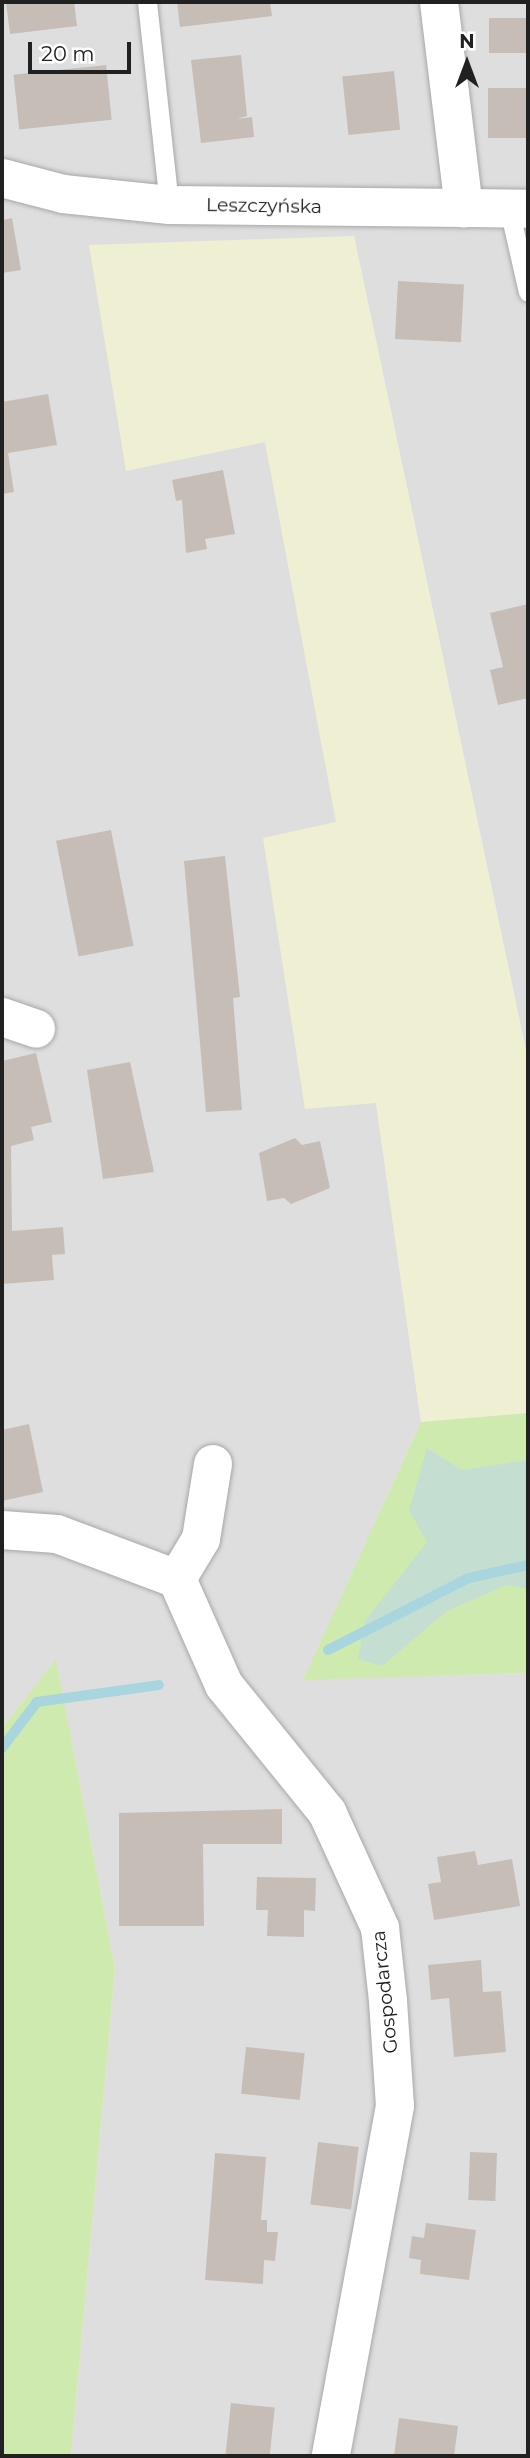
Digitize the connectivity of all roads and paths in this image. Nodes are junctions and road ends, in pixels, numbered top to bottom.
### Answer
1 (147, 2) edge
2 (439, 2) edge
3 (2, 178) edge
4 (169, 205) junction
5 (464, 208) junction
6 (519, 209) edge
7 (528, 292) edge
8 (213, 1464) dead end
9 (2, 1530) edge
10 (177, 1579) junction
11 (331, 2456) edge

1 - 4 lane
2 - 5 street
3 - 4 street, Leszczyńska
4 - 5 street, Leszczyńska
5 - 6 street, Leszczyńska
6 - 7 lane
8 - 10 street
9 - 10 street
10 - 11 street, Gospodarcza

